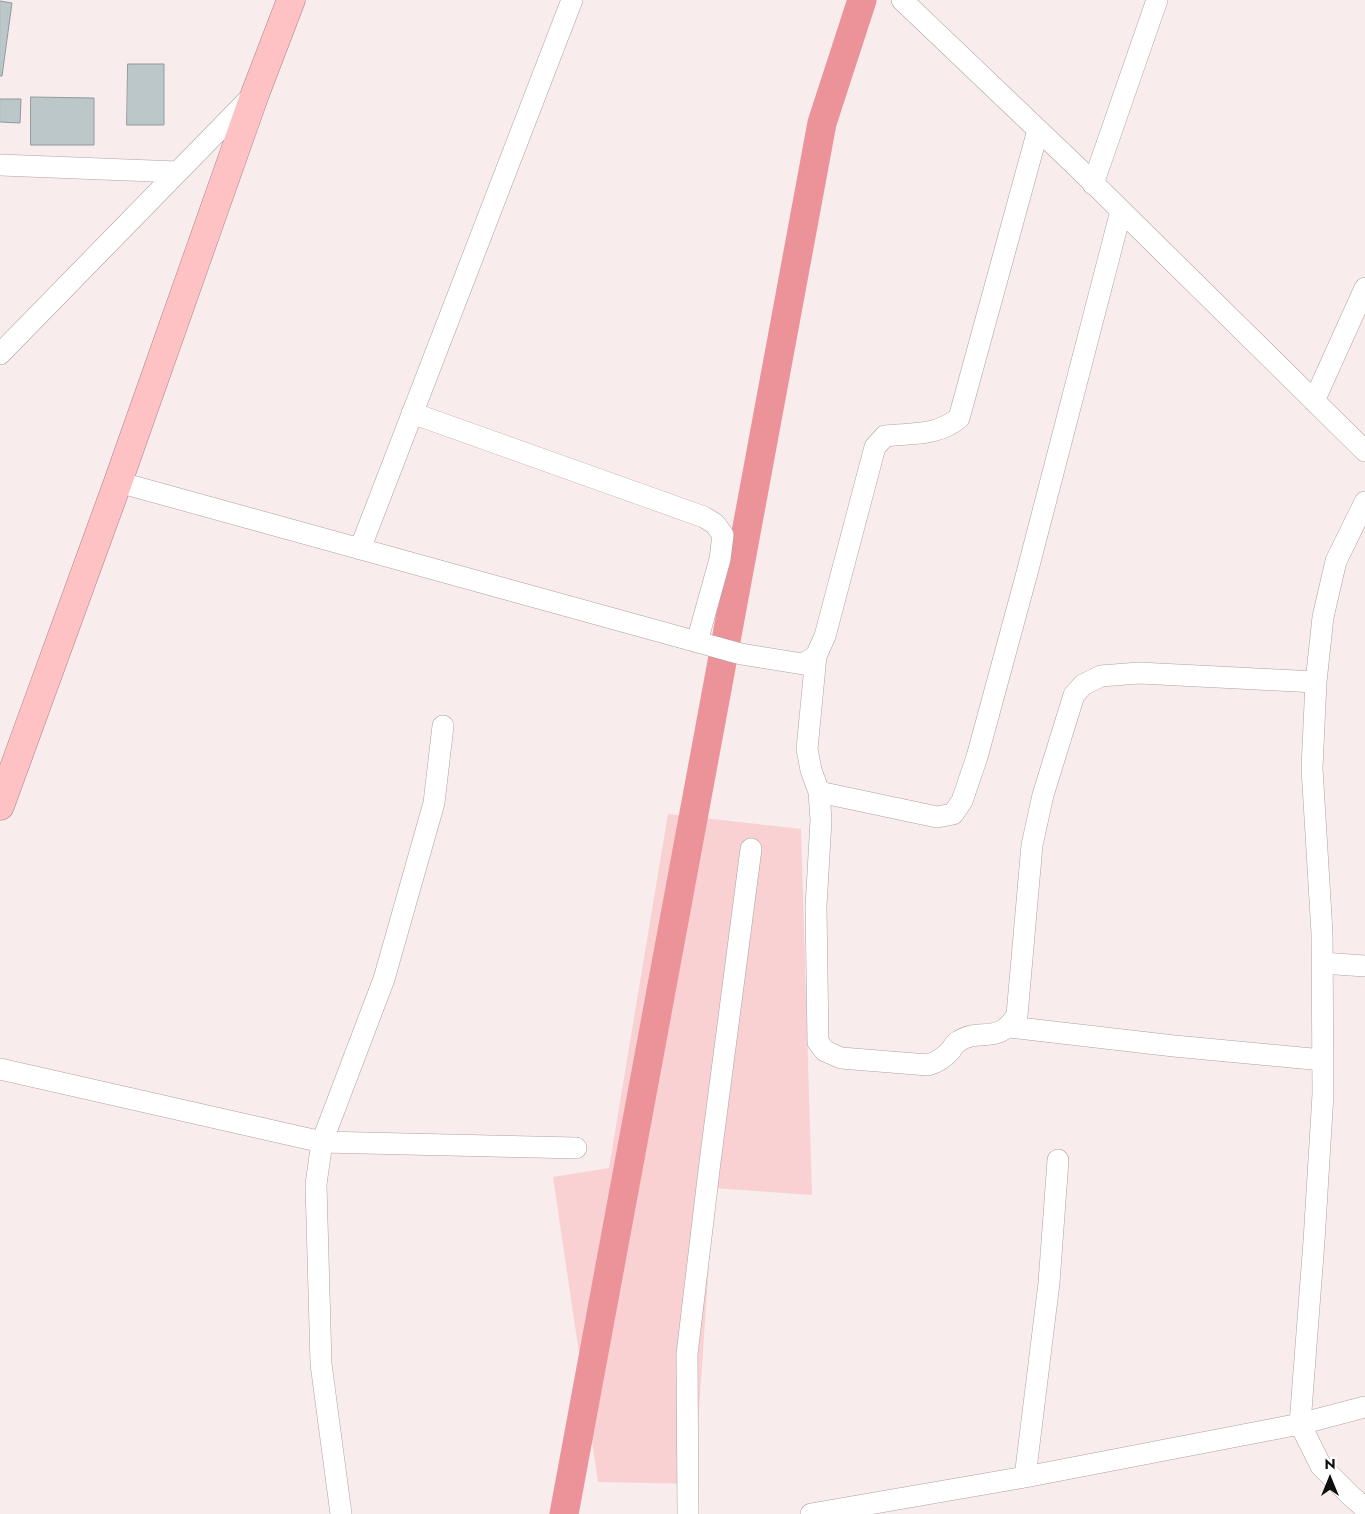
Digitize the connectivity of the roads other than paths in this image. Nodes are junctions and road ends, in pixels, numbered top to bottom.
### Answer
1 (291, 0) edge
2 (572, 0) edge
3 (902, 0) edge
4 (1157, 0) edge
5 (255, 94) junction
6 (1038, 130) junction
7 (0, 165) edge
8 (178, 172) junction
9 (1094, 184) junction
10 (1121, 211) junction
11 (1365, 288) edge
12 (0, 354) edge
13 (1314, 401) junction
14 (412, 413) junction
15 (1365, 451) edge
16 (118, 482) junction
17 (1365, 502) edge
18 (360, 549) junction
19 (704, 644) junction
20 (816, 656) junction
21 (1316, 682) junction
22 (443, 726) dead end
23 (819, 792) junction
24 (0, 806) edge
25 (751, 849) dead end
26 (1322, 963) junction
27 (1365, 966) edge
28 (1010, 1027) junction
29 (1323, 1060) junction
30 (0, 1069) edge
31 (322, 1142) junction
32 (576, 1148) dead end
33 (1058, 1160) dead end
34 (1365, 1407) edge
35 (1300, 1424) junction
36 (1025, 1477) junction
37 (897, 1507) edge
38 (1365, 1508) edge
39 (341, 1514) edge
40 (688, 1514) edge
41 (811, 1514) edge

1 - 5 highway
2 - 14 street
3 - 6 street
4 - 9 street
5 - 8 street
5 - 16 highway
6 - 9 street
6 - 20 street
7 - 8 street
8 - 12 street
9 - 10 street
10 - 13 street
10 - 23 street
11 - 13 street
13 - 15 street
14 - 18 street
14 - 19 street
16 - 18 street
16 - 24 highway
17 - 21 street
18 - 19 street
19 - 20 street
20 - 23 street
21 - 26 street
21 - 28 street
22 - 31 street
23 - 28 street
25 - 40 street
26 - 27 street
26 - 29 street
28 - 29 street
29 - 35 street
30 - 31 street
31 - 32 street
31 - 39 street
33 - 36 street
34 - 35 street
35 - 36 street
35 - 38 street
36 - 37 street
37 - 41 street

